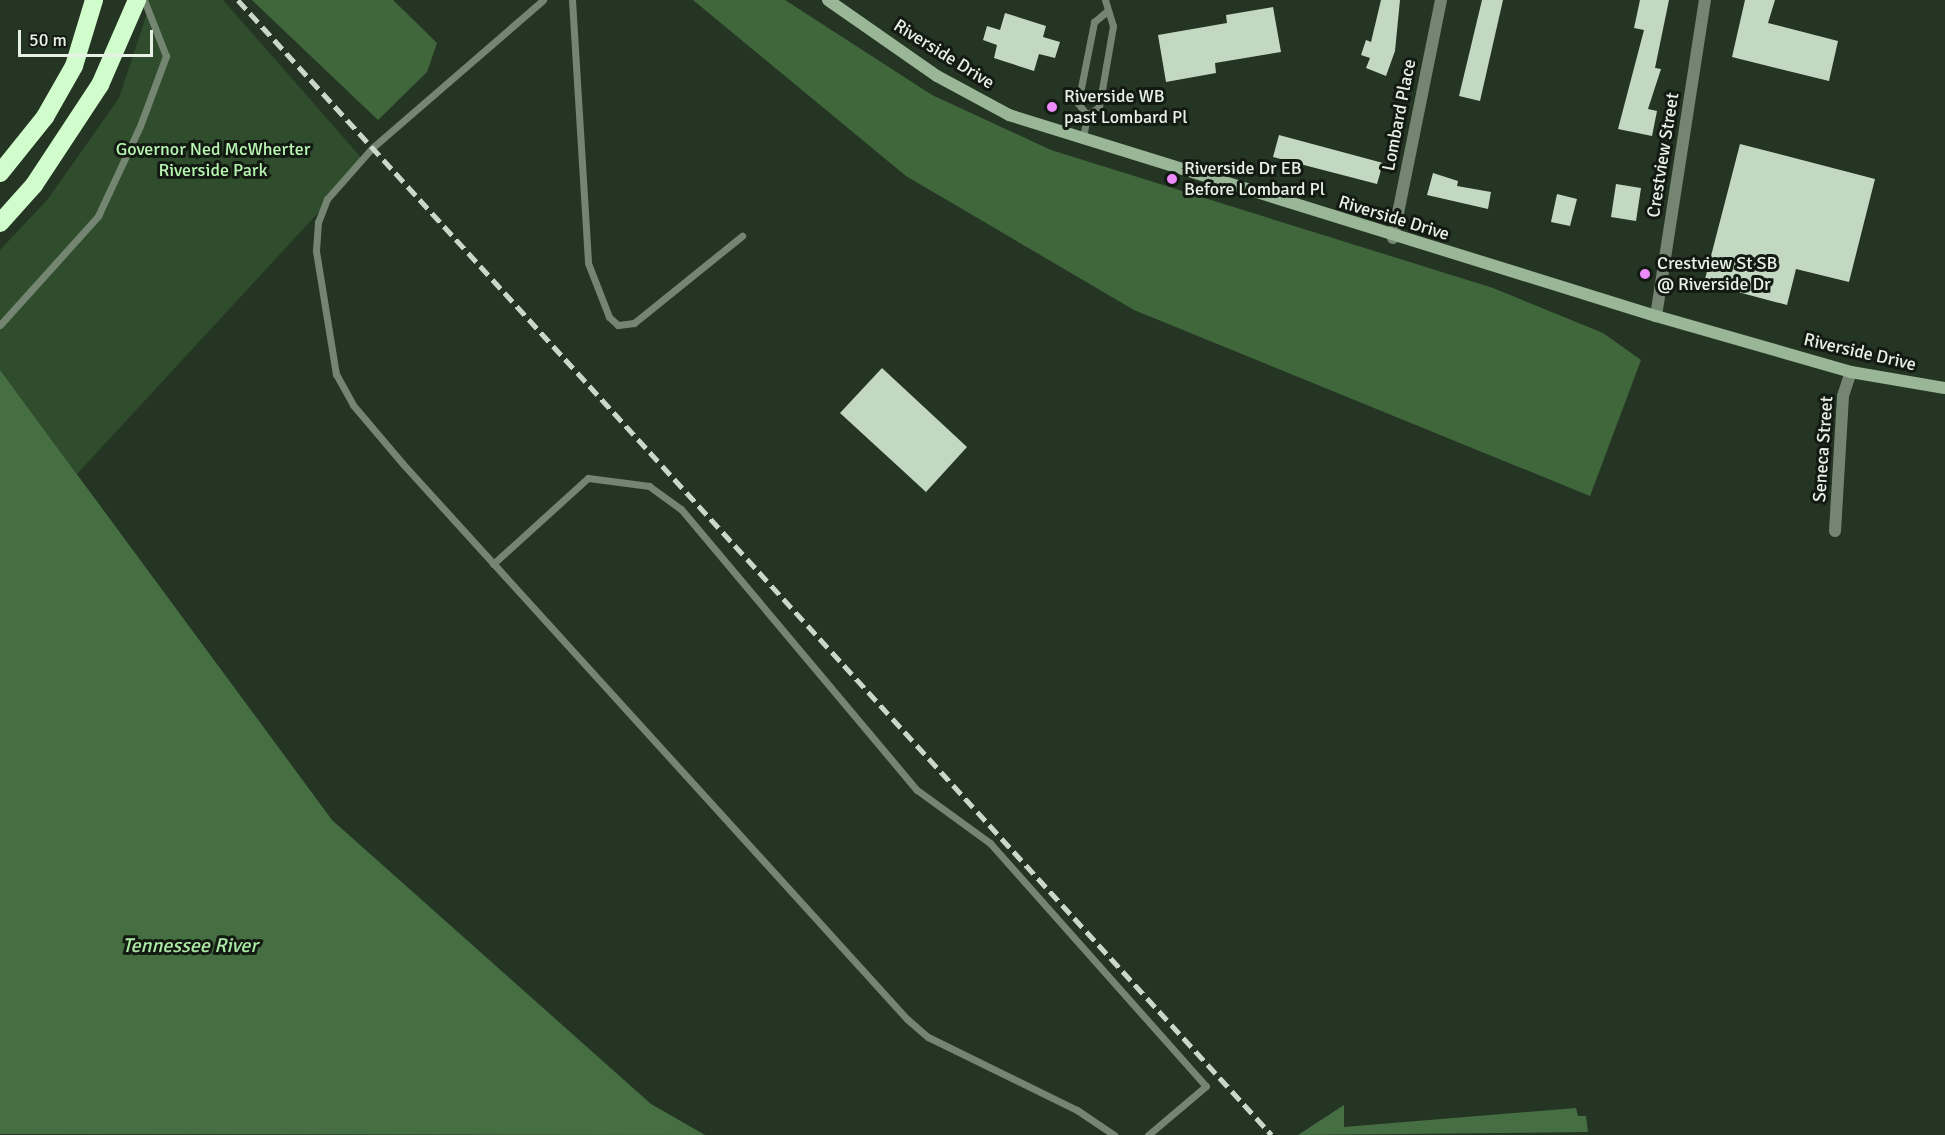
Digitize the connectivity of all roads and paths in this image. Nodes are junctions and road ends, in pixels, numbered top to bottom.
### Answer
1 (93, 0) edge
2 (137, 0) edge
3 (144, 0) edge
4 (543, 0) edge
5 (572, 0) edge
6 (828, 0) edge
7 (1105, 0) edge
8 (1110, 0) edge
9 (1441, 0) edge
10 (1705, 0) edge
11 (1106, 12) junction
12 (1087, 115) junction
13 (1083, 138) junction
14 (0, 173) edge
15 (0, 223) edge
16 (742, 236) dead end
17 (1393, 238) junction
18 (1656, 316) junction
19 (0, 325) edge
20 (1851, 372) junction
21 (1945, 388) edge
22 (1835, 531) dead end
23 (493, 564) junction
24 (1114, 1135) edge
25 (1148, 1135) edge

1 - 14 highway
2 - 15 highway
3 - 19 lane
4 - 23 lane
5 - 16 lane
6 - 13 street, Riverside Drive
7 - 8 lane
7 - 11 lane
9 - 17 street, Lombard Place
10 - 18 street, Crestview Street
11 - 12 lane
11 - 12 lane
12 - 13 lane
13 - 17 street, Riverside Drive
17 - 18 street, Riverside Drive
18 - 20 street, Riverside Drive
20 - 21 street, Riverside Drive
20 - 22 street, Seneca Street
23 - 24 lane
23 - 25 lane

